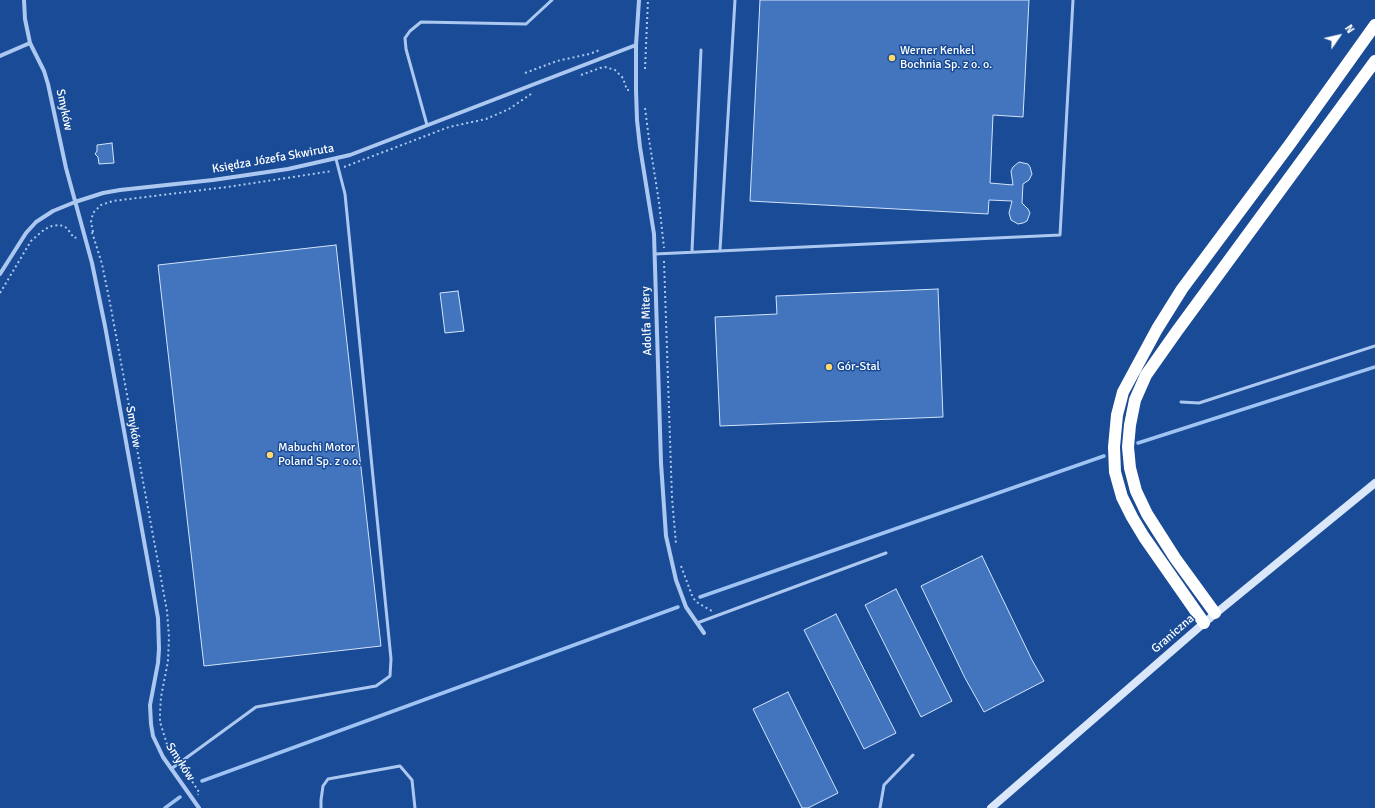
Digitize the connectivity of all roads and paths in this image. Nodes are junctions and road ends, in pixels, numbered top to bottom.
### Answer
1 (24, 0) edge
2 (552, 0) edge
3 (639, 0) edge
4 (648, 0) edge
5 (735, 0) edge
6 (1073, 0) edge
7 (1375, 25) edge
8 (30, 43) junction
9 (636, 45) junction
10 (701, 50) dead end
11 (0, 56) edge
12 (602, 58) junction
13 (1375, 61) edge
14 (605, 68) dead end
15 (526, 73) dead end
16 (644, 76) dead end
17 (645, 105) dead end
18 (427, 125) junction
19 (336, 159) junction
20 (75, 202) junction
21 (78, 236) dead end
22 (720, 250) junction
23 (692, 251) junction
24 (664, 253) junction
25 (655, 254) junction
26 (0, 274) edge
27 (0, 293) edge
28 (1375, 346) edge
29 (1181, 402) dead end
30 (1375, 484) edge
31 (678, 549) dead end
32 (886, 553) dead end
33 (681, 563) dead end
34 (1215, 613) junction
35 (720, 615) junction
36 (697, 623) junction
37 (1204, 623) junction
38 (704, 633) dead end
39 (913, 755) dead end
40 (171, 769) junction
41 (199, 808) edge
42 (321, 808) edge
43 (415, 808) edge
44 (880, 808) edge
45 (991, 808) edge

1 - 8 street, Smyków
2 - 18 lane
3 - 9 street, Adolfa Mitery
4 - 16 path
5 - 22 lane
6 - 22 lane
7 - 37 highway
8 - 11 street
8 - 20 street, Smyków
9 - 12 street, Księdza Józefa Skwiruta
9 - 25 street, Adolfa Mitery
10 - 23 lane
12 - 14 path
12 - 15 path
12 - 18 street, Księdza Józefa Skwiruta
13 - 34 highway
17 - 24 path
18 - 19 street, Księdza Józefa Skwiruta
19 - 20 street, Księdza Józefa Skwiruta
19 - 40 lane
20 - 26 street, Księdza Józefa Skwiruta
20 - 40 street, Smyków
21 - 27 path
22 - 23 lane
23 - 24 lane
24 - 25 lane
24 - 31 path
25 - 36 street, Adolfa Mitery
28 - 29 lane
30 - 34 main road, Graniczna
32 - 35 lane
33 - 35 path
34 - 37 main road, Graniczna
35 - 36 lane
36 - 38 street, Adolfa Mitery
37 - 45 main road, Graniczna
39 - 44 lane
40 - 41 street, Smyków
42 - 43 lane

